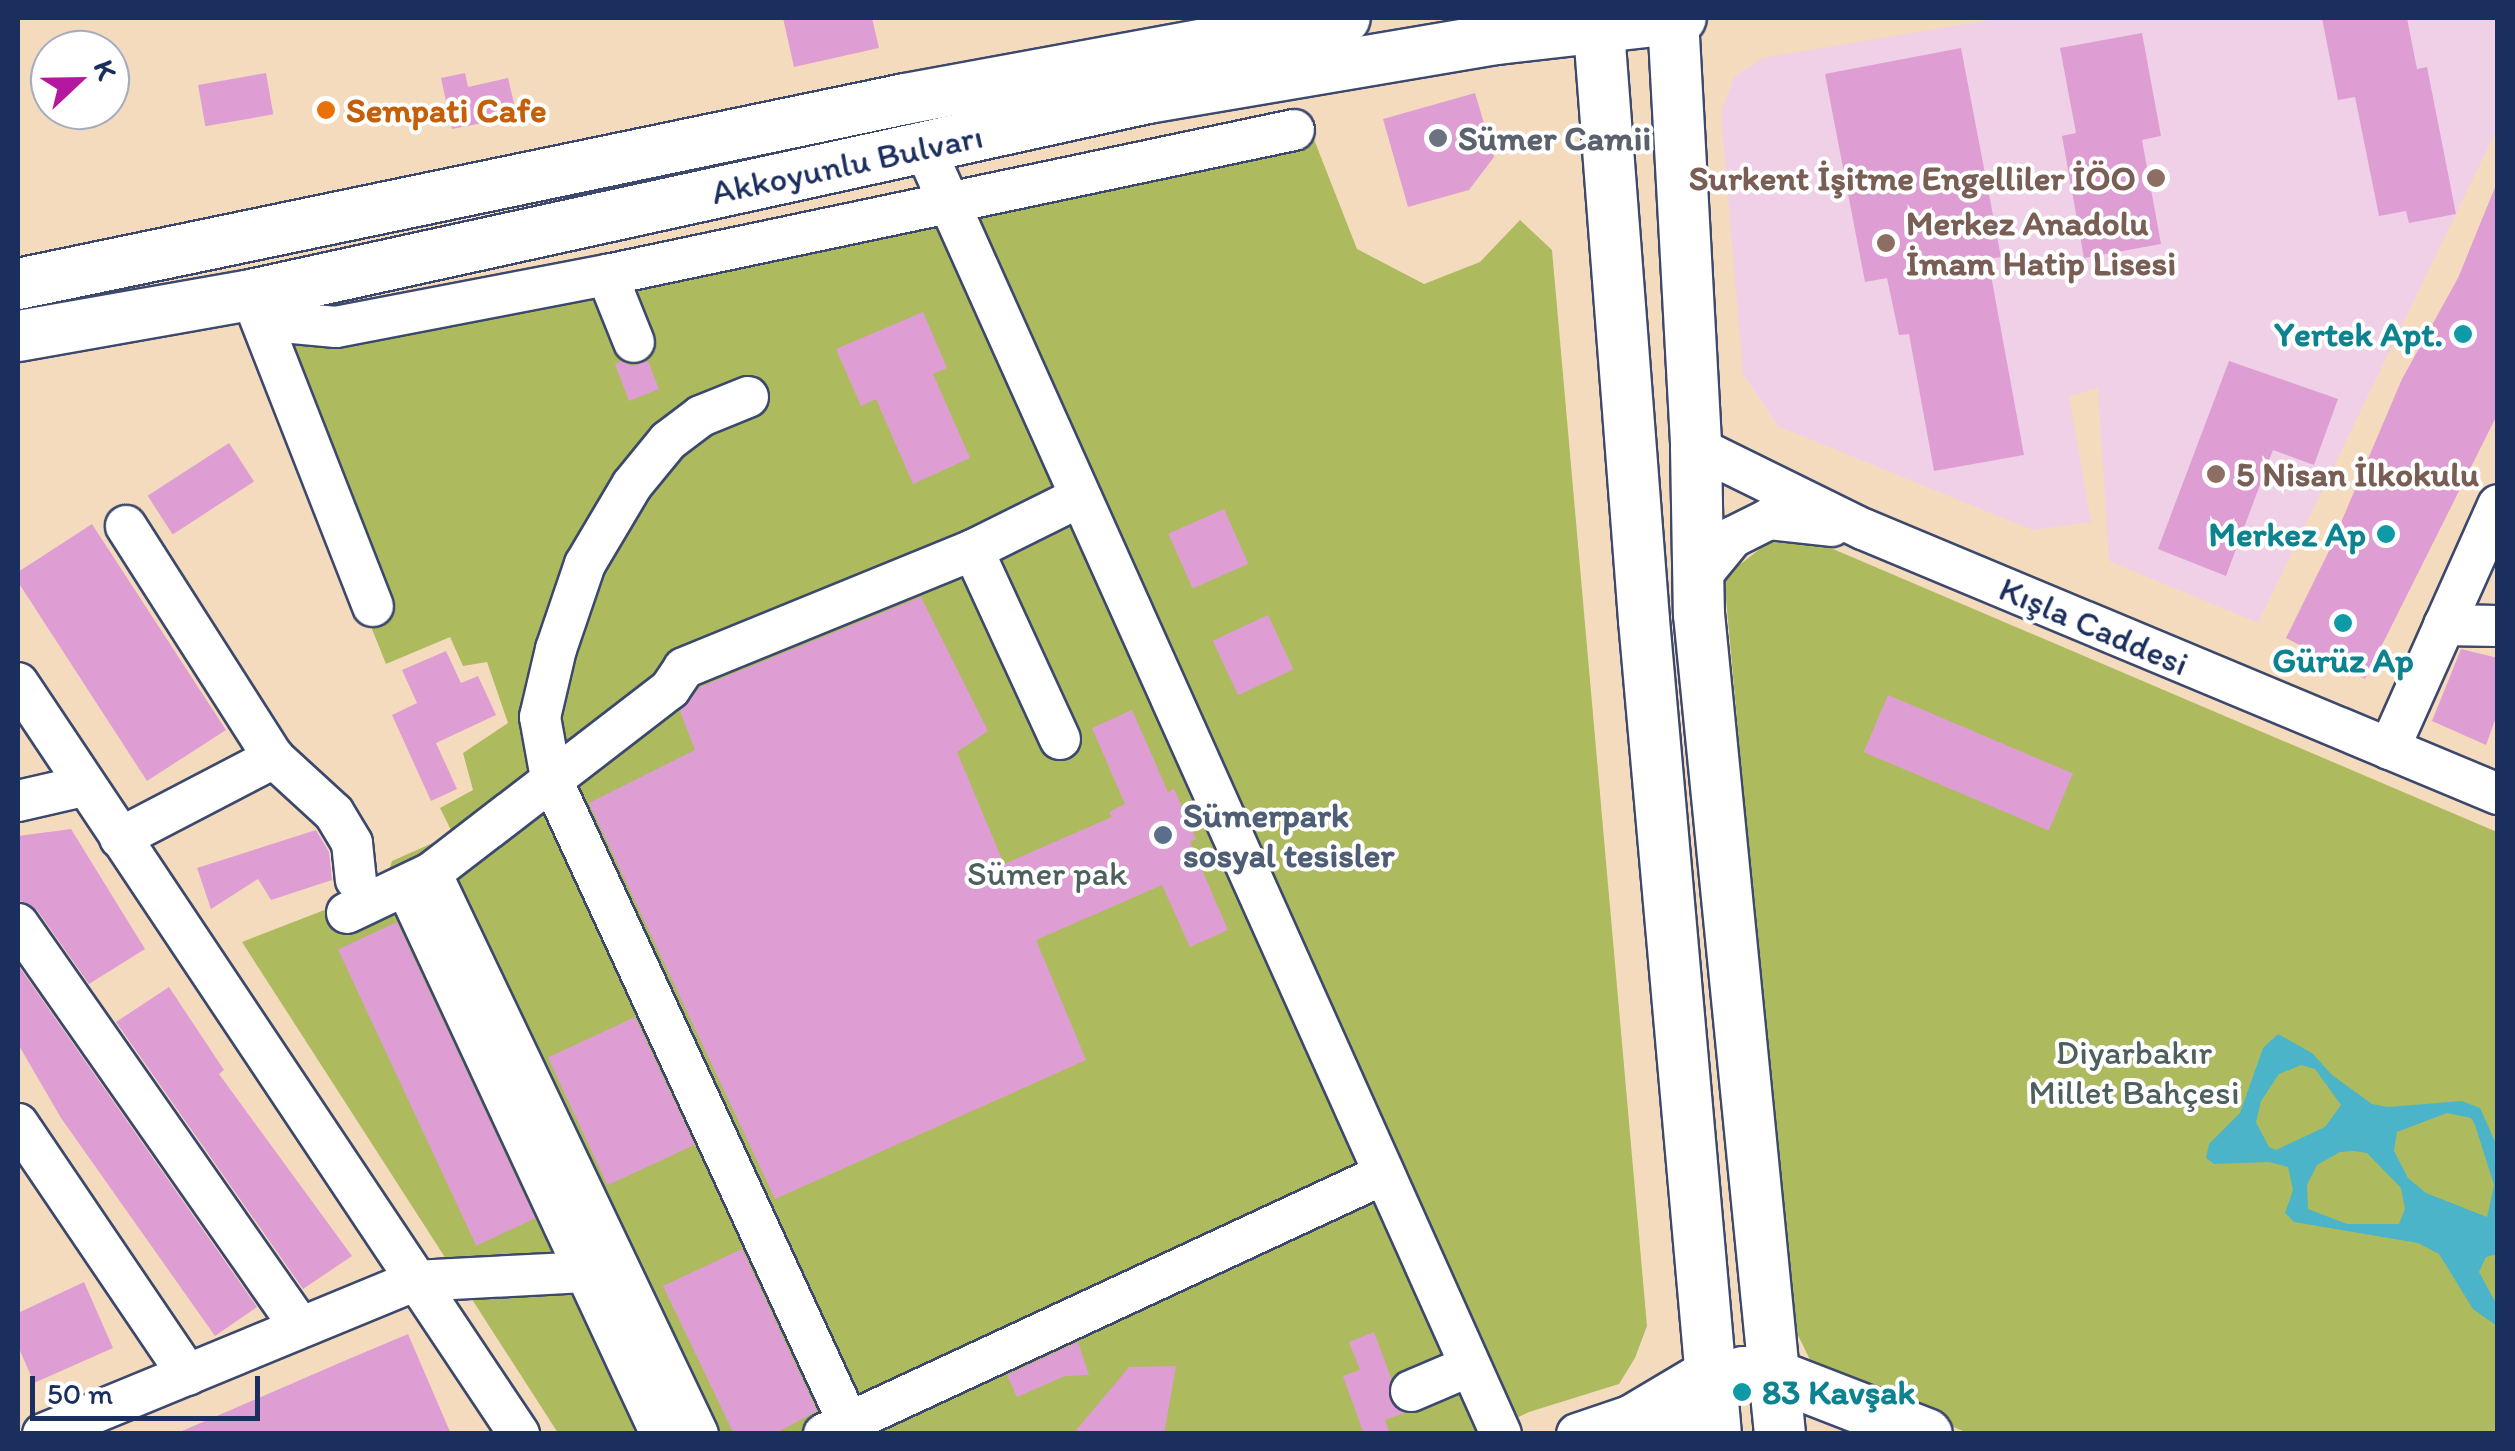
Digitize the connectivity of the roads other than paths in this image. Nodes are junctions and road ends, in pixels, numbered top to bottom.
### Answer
1 (1346, 18) edge
2 (1676, 18) edge
3 (1598, 23) edge
4 (1294, 130) dead end
5 (924, 147) junction
6 (949, 204) junction
7 (607, 275) junction
8 (18, 284) edge
9 (252, 294) junction
10 (18, 336) edge
11 (634, 342) dead end
12 (748, 397) dead end
13 (1696, 447) junction
14 (1080, 497) junction
15 (2498, 504) edge
16 (126, 526) dead end
17 (1863, 530) junction
18 (972, 550) junction
19 (1700, 576) junction
20 (373, 606) dead end
21 (2444, 624) junction
22 (2498, 626) edge
23 (18, 683) edge
24 (1060, 739) dead end
25 (2388, 748) junction
26 (274, 758) junction
27 (550, 778) junction
28 (83, 786) junction
29 (2498, 794) edge
30 (18, 801) edge
31 (120, 838) junction
32 (419, 879) junction
33 (18, 924) edge
34 (24, 1144) edge
35 (1382, 1175) junction
36 (585, 1272) junction
37 (415, 1281) junction
38 (300, 1326) junction
39 (1470, 1366) junction
40 (1709, 1369) junction
41 (188, 1375) junction
42 (1411, 1391) dead end
43 (1630, 1416) junction
44 (1787, 1416) edge
45 (1715, 1426) edge
46 (836, 1428) edge
47 (44, 1434) edge
48 (519, 1434) edge
49 (661, 1434) edge
50 (698, 1434) edge
51 (1501, 1434) edge
52 (1577, 1434) edge
53 (1927, 1434) edge

1 - 8 main road, Akkoyunlu Bulvarı
2 - 3 main road, Akkoyunlu Bulvarı
2 - 13 main road
3 - 5 main road, Akkoyunlu Bulvarı
3 - 40 main road
4 - 6 street
5 - 6 street
5 - 9 main road, Akkoyunlu Bulvarı
6 - 7 street
6 - 14 street
7 - 9 street
7 - 11 street
9 - 10 main road, Akkoyunlu Bulvarı
9 - 20 street
12 - 27 street
13 - 17 street, Kışla Caddesi
13 - 19 main road
14 - 18 street
14 - 35 street
15 - 21 street
16 - 26 street
17 - 19 street
17 - 25 street, Kışla Caddesi
18 - 24 street
18 - 27 street
19 - 44 main road
21 - 22 street
21 - 25 street
23 - 28 street
25 - 29 street, Kışla Caddesi
26 - 31 street
26 - 32 street
27 - 32 street
27 - 46 street
28 - 30 street
28 - 31 street
31 - 37 street
32 - 36 street
32 - 50 street
33 - 38 street
34 - 41 street
35 - 39 street
35 - 46 street
36 - 37 street
36 - 49 street
37 - 38 street
37 - 48 street
38 - 41 street
39 - 42 street
39 - 51 street
40 - 43 street
40 - 44 main road
40 - 45 main road
41 - 47 street
43 - 45 street
43 - 52 street
44 - 45 main road
44 - 53 main road

